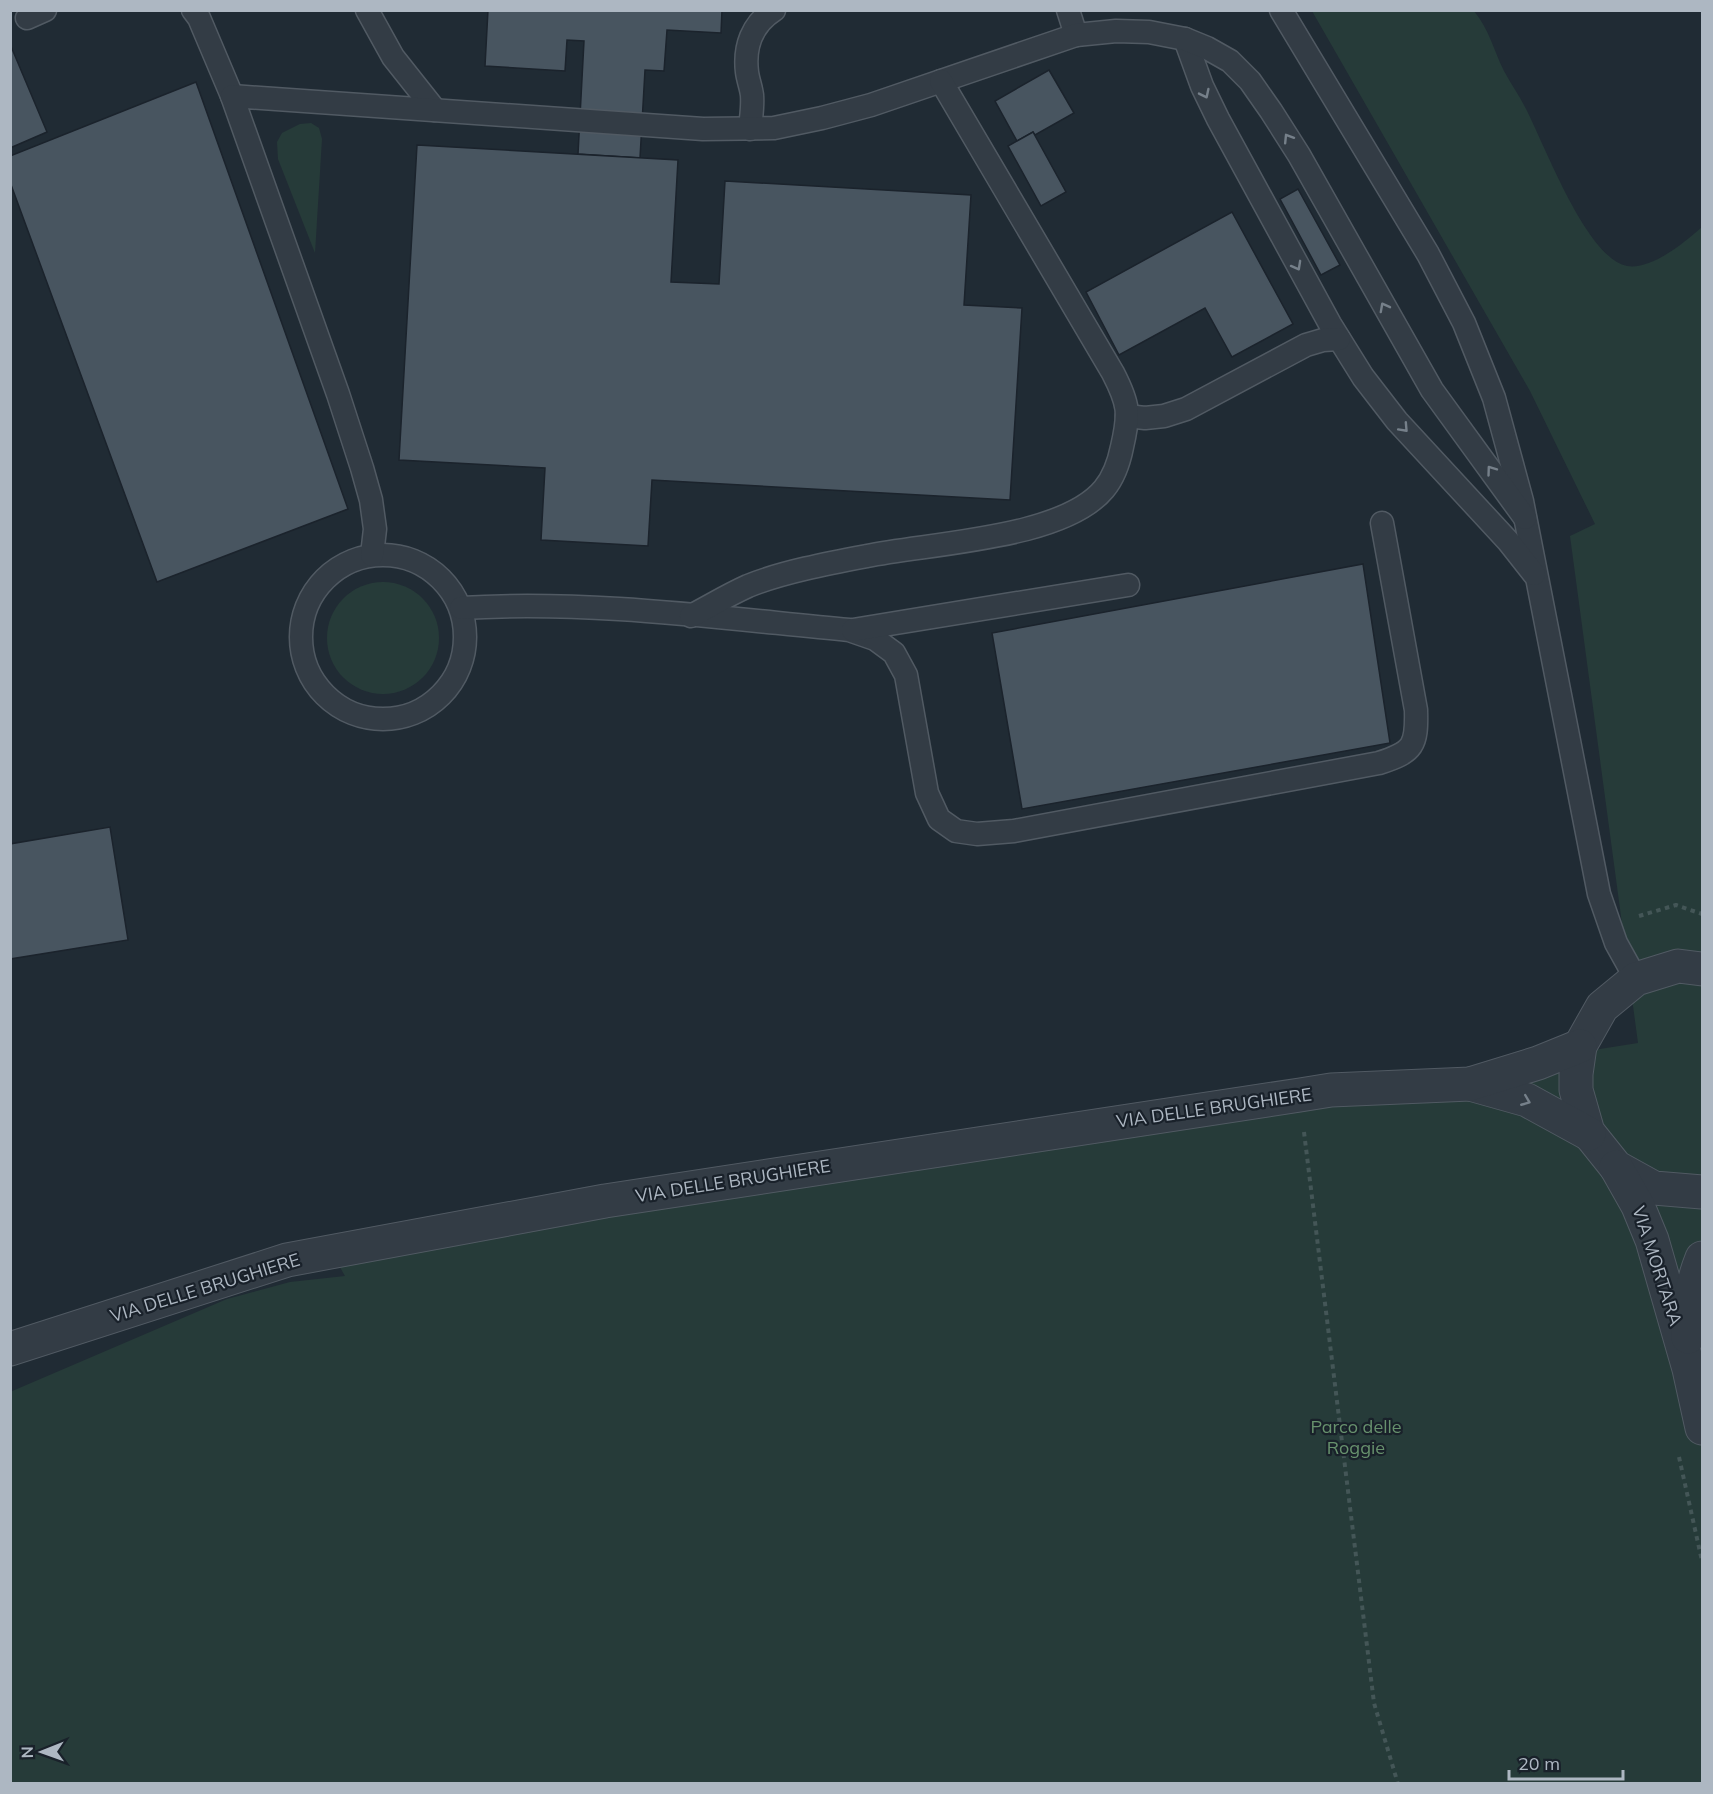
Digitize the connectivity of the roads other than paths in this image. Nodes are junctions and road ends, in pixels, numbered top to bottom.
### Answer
1 (193, 10) edge
2 (367, 10) edge
3 (774, 10) edge
4 (1068, 10) edge
5 (1082, 10) edge
6 (1281, 10) edge
7 (1076, 35) junction
8 (1185, 39) junction
9 (941, 81) junction
10 (232, 96) junction
11 (435, 110) junction
12 (750, 129) junction
13 (1339, 339) junction
14 (1127, 416) junction
15 (1525, 518) junction
16 (1382, 523) dead end
17 (372, 555) junction
18 (1537, 578) junction
19 (1128, 585) dead end
20 (461, 608) junction
21 (692, 616) junction
22 (849, 630) junction
23 (1702, 969) edge
24 (1636, 979) junction
25 (1580, 1046) junction
26 (1470, 1084) junction
27 (1589, 1134) junction
28 (1616, 1167) junction
29 (1702, 1192) edge
30 (1702, 1258) edge
31 (10, 1349) edge
32 (1689, 1369) junction
33 (1702, 1428) edge

1 - 10 lane
2 - 11 lane
3 - 12 lane
4 - 7 lane
5 - 7 lane
6 - 15 lane
7 - 8 lane
7 - 9 lane
8 -> 13 lane
15 -> 8 lane
9 - 12 lane
9 - 14 lane
10 - 11 lane
10 - 17 lane
11 - 12 lane
13 - 14 lane
13 -> 18 lane
14 - 21 lane
15 - 18 lane
16 - 22 lane
17 - 20 lane
17 - 20 lane
18 - 24 lane
19 - 22 lane
20 - 21 lane
21 - 22 lane
23 - 24 street
24 - 25 street
25 - 26 street, VIA DELLE BRUGHIERE
25 - 27 street
26 -> 27 street, VIA DELLE BRUGHIERE
26 - 31 street, VIA DELLE BRUGHIERE
27 - 28 street
28 - 29 street
28 - 32 street, VIA MORTARA
30 - 32 street, VIA MORTARA
32 - 33 street, VIA MORTARA

